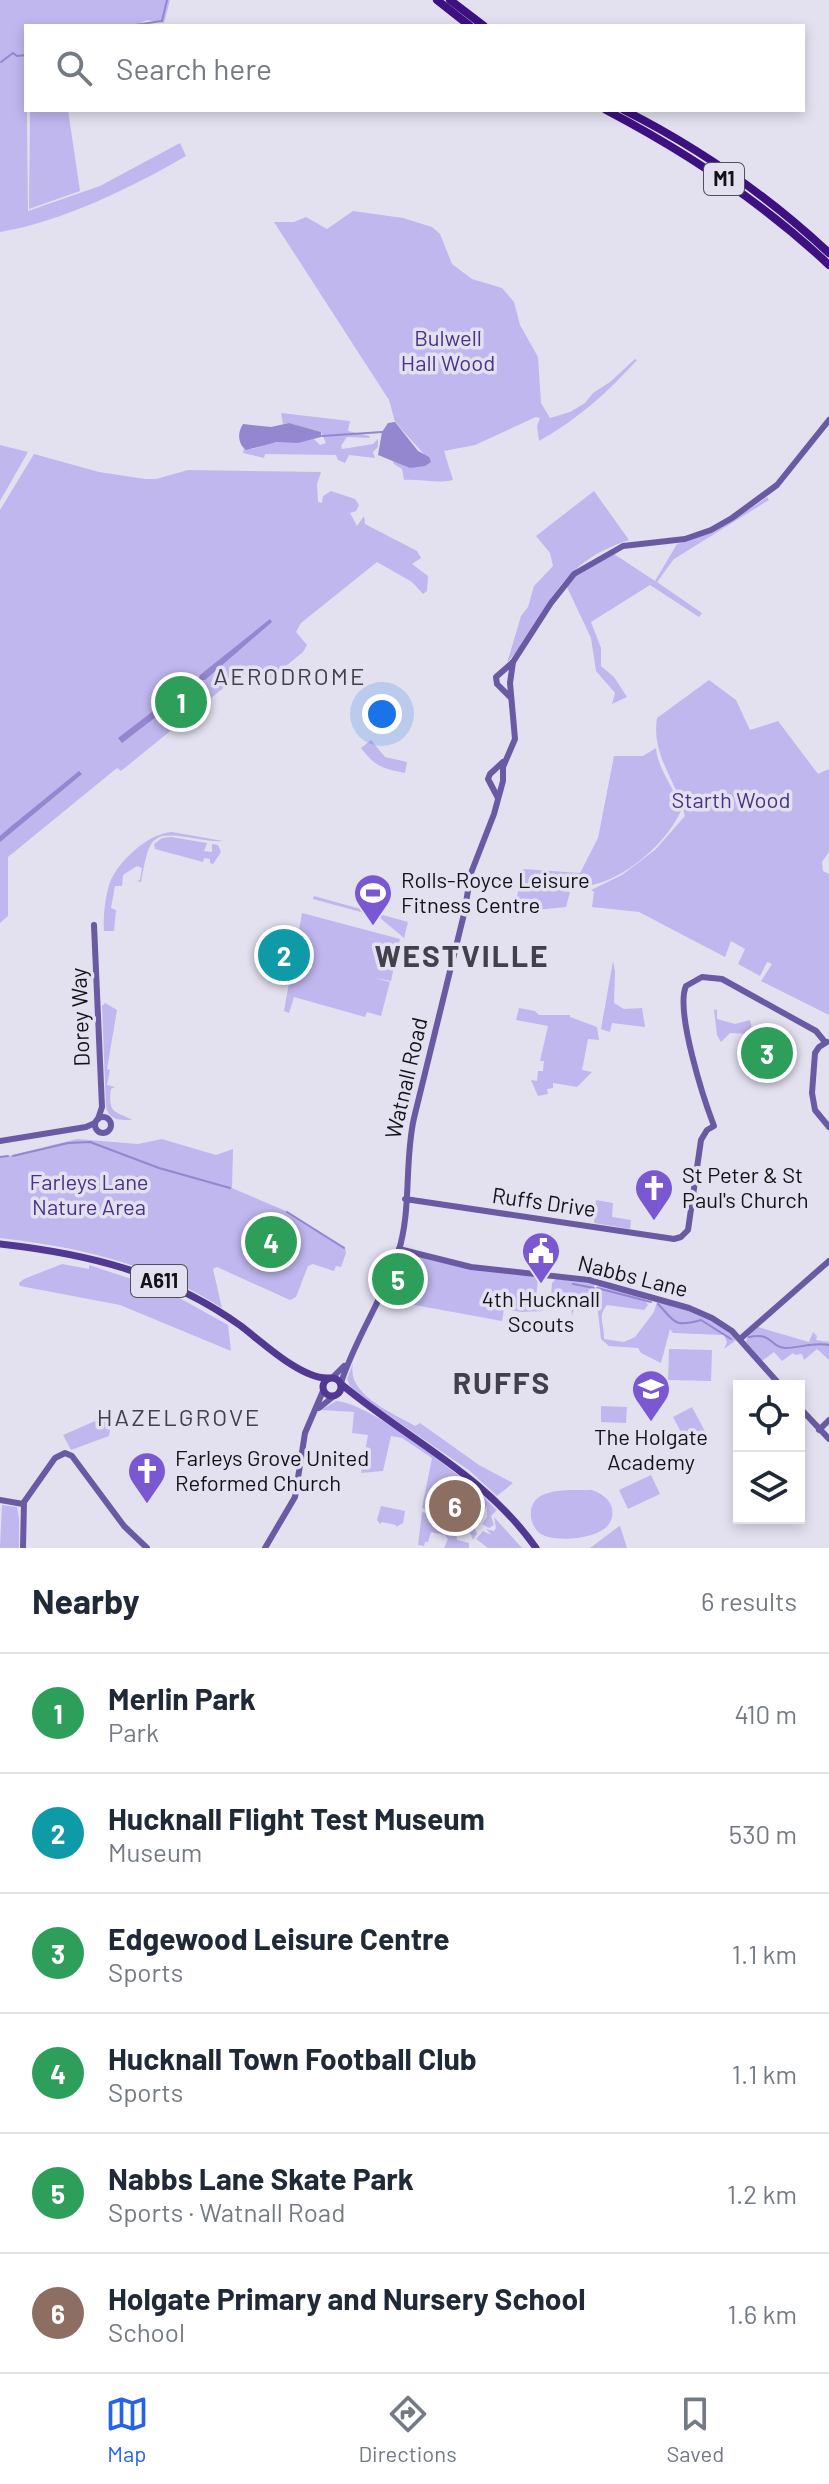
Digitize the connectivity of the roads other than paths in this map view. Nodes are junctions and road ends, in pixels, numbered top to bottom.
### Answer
1 (437, 0) edge
2 (450, 0) edge
3 (467, 24) edge
4 (481, 24) edge
5 (610, 112) edge
6 (627, 112) edge
7 (829, 253) edge
8 (829, 265) edge
9 (829, 420) edge
10 (513, 662) junction
11 (500, 673) junction
12 (510, 681) junction
13 (500, 687) junction
14 (511, 699) junction
15 (505, 761) junction
16 (492, 772) junction
17 (502, 779) junction
18 (492, 786) junction
19 (498, 798) junction
20 (94, 925) dead end
21 (827, 1042) edge
22 (102, 1107) junction
23 (108, 1119) junction
24 (96, 1121) junction
25 (86, 1127) junction
26 (829, 1127) edge
27 (99, 1132) junction
28 (0, 1141) edge
29 (405, 1199) junction
30 (0, 1244) edge
31 (399, 1249) junction
32 (829, 1261) edge
33 (740, 1339) junction
34 (347, 1363) junction
35 (297, 1367) junction
36 (331, 1378) junction
37 (776, 1380) edge
38 (341, 1384) junction
39 (323, 1390) junction
40 (335, 1396) junction
41 (361, 1402) junction
42 (317, 1410) junction
43 (805, 1414) edge
44 (829, 1420) edge
45 (819, 1430) junction
46 (829, 1439) edge
47 (0, 1500) edge
48 (23, 1504) junction
49 (23, 1548) edge
50 (147, 1548) edge
51 (265, 1548) edge
52 (536, 1548) edge

1 - 3 highway
2 - 4 highway
5 - 8 highway, M1
6 - 7 highway, M1
9 - 10 street
10 - 11 street
10 - 12 street, Watnall Road
11 - 12 street
11 - 13 street
12 - 13 street
12 - 14 street, Watnall Road
13 - 14 street
14 - 15 street, Watnall Road
15 - 16 street
15 - 17 street, Watnall Road
16 - 17 street
16 - 18 street
17 - 18 street
17 - 19 street, Watnall Road
18 - 19 street
19 - 29 street, Watnall Road
20 - 22 street, Dorey Way
21 - 26 street
21 - 29 street, Ruffs Drive
22 - 23 street, Dorey Way
22 - 24 street, Dorey Way
23 - 24 street
23 - 27 street
24 - 25 street
24 - 27 street
25 - 27 street
25 - 28 street
29 - 31 street, Watnall Road
30 - 35 main road, A611
31 - 33 street, Nabbs Lane
31 - 34 street, Watnall Road
32 - 33 street
33 - 37 street, Nabbs Lane
34 - 36 street, Watnall Road
34 - 38 street, Watnall Road
35 - 36 main road, A611
35 - 39 main road, A611
36 - 38 main road
36 - 39 main road
38 - 40 main road
38 - 41 main road
39 - 40 main road
39 - 42 street
40 - 41 main road
40 - 42 street
41 - 52 main road
42 - 51 street
43 - 45 street
44 - 45 street
45 - 46 street
47 - 48 street
48 - 49 street
48 - 50 street

